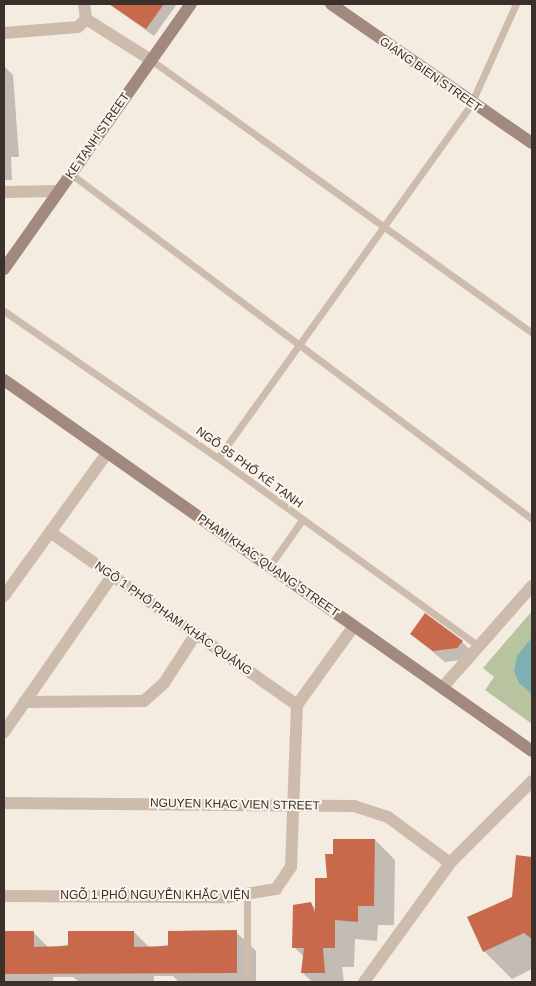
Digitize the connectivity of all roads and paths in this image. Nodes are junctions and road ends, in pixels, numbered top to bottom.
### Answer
1 (84, 4) edge
2 (191, 4) edge
3 (331, 4) edge
4 (516, 4) edge
5 (86, 19) junction
6 (4, 33) edge
7 (152, 60) junction
8 (471, 104) junction
9 (532, 143) edge
10 (71, 174) junction
11 (59, 191) junction
12 (4, 192) edge
13 (384, 226) junction
14 (4, 269) edge
15 (4, 311) edge
16 (532, 333) edge
17 (299, 345) junction
18 (4, 380) edge
19 (107, 453) junction
20 (218, 458) junction
21 (302, 520) junction
22 (532, 520) edge
23 (50, 532) junction
24 (269, 567) junction
25 (112, 576) junction
26 (532, 586) edge
27 (4, 596) edge
28 (354, 626) junction
29 (196, 634) junction
30 (479, 646) junction
31 (442, 688) junction
32 (24, 702) junction
33 (297, 705) junction
34 (4, 732) edge
35 (532, 751) edge
36 (532, 781) edge
37 (4, 803) edge
38 (292, 806) junction
39 (450, 862) junction
40 (4, 896) edge
41 (247, 896) junction
42 (247, 982) edge
43 (364, 982) edge

1 - 5 street
2 - 7 street, KE TANH STREET
3 - 8 street, GIANG BIEN STREET
4 - 8 lane
5 - 6 street
5 - 7 street
7 - 10 street, KE TANH STREET
7 - 13 lane
8 - 9 street, GIANG BIEN STREET
8 - 13 lane
10 - 11 street, KE TANH STREET
10 - 17 lane
11 - 12 street
11 - 14 street, KE TANH STREET
13 - 16 lane
13 - 17 lane
15 - 20 lane, NGÕ 95 PHỐ KẺ TẠNH
17 - 20 lane
17 - 22 lane
18 - 19 street, PHAM KHAC QUANG STREET
19 - 23 street
19 - 24 street, PHAM KHAC QUANG STREET
20 - 21 lane, NGÕ 95 PHỐ KẺ TẠNH
21 - 24 lane
21 - 30 lane, NGÕ 95 PHỐ KẺ TẠNH
23 - 25 street, NGÕ 1 PHỐ PHẠM KHẮC QUẢNG
23 - 27 street
24 - 28 street, PHAM KHAC QUANG STREET
25 - 29 street, NGÕ 1 PHỐ PHẠM KHẮC QUẢNG
25 - 32 street
26 - 30 street
28 - 31 street, PHAM KHAC QUANG STREET
28 - 33 street
29 - 32 street
29 - 33 street, NGÕ 1 PHỐ PHẠM KHẮC QUẢNG
30 - 31 street
31 - 35 street, PHAM KHAC QUANG STREET
32 - 34 street
33 - 38 street
36 - 39 street
37 - 38 street, NGUYEN KHAC VIEN STREET
38 - 39 street, NGUYEN KHAC VIEN STREET
38 - 41 street, NGÕ 1 PHỐ NGUYỄN KHẮC VIỆN
39 - 43 street
40 - 41 street, NGÕ 1 PHỐ NGUYỄN KHẮC VIỆN
41 - 42 lane

